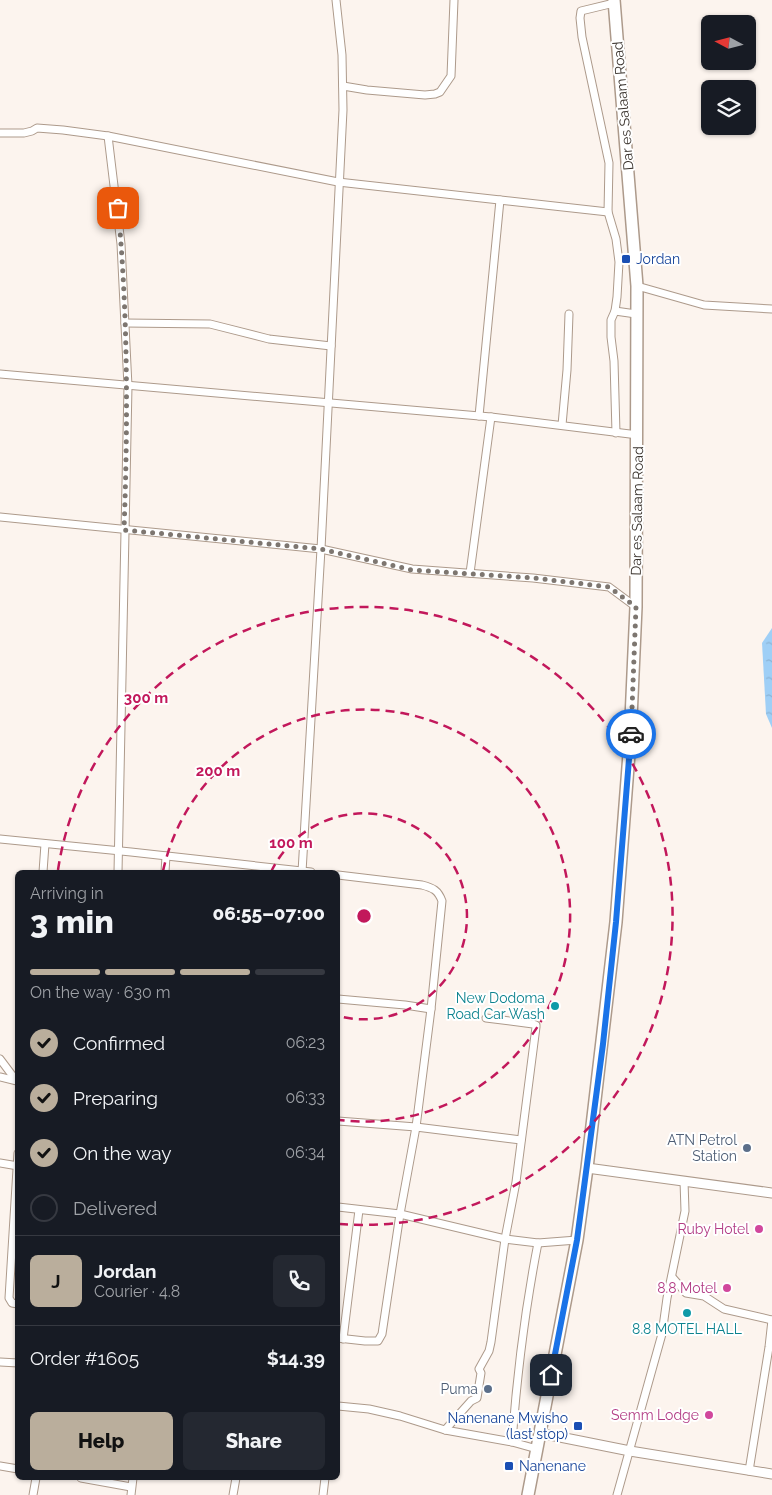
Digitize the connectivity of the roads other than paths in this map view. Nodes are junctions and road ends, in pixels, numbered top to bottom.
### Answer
1 (336, 0) edge
2 (454, 0) edge
3 (614, 2) edge
4 (343, 86) junction
5 (0, 133) edge
6 (108, 136) junction
7 (338, 182) junction
8 (500, 200) junction
9 (608, 212) junction
10 (637, 286) junction
11 (772, 309) edge
12 (615, 311) junction
13 (569, 314) dead end
14 (636, 314) junction
15 (125, 323) junction
16 (331, 346) junction
17 (0, 374) edge
18 (128, 386) junction
19 (328, 404) junction
20 (479, 416) junction
21 (491, 417) junction
22 (562, 424) junction
23 (616, 433) junction
24 (638, 434) junction
25 (0, 517) edge
26 (124, 530) junction
27 (321, 549) junction
28 (470, 573) junction
29 (636, 607) junction
30 (0, 839) edge
31 (46, 844) junction
32 (120, 851) junction
33 (166, 856) junction
34 (43, 870) edge
35 (118, 870) edge
36 (165, 870) edge
37 (285, 870) edge
38 (302, 870) edge
39 (340, 875) edge
40 (340, 999) edge
41 (431, 1009) junction
42 (486, 1018) dead end
43 (0, 1059) edge
44 (0, 1077) edge
45 (15, 1079) edge
46 (15, 1080) edge
47 (340, 1122) edge
48 (416, 1127) junction
49 (521, 1140) junction
50 (0, 1163) edge
51 (15, 1166) edge
52 (587, 1168) junction
53 (684, 1181) junction
54 (772, 1193) edge
55 (15, 1199) edge
56 (340, 1207) edge
57 (359, 1210) junction
58 (400, 1214) junction
59 (505, 1239) junction
60 (577, 1240) junction
61 (538, 1243) junction
62 (672, 1277) junction
63 (15, 1303) edge
64 (772, 1320) edge
65 (340, 1339) edge
66 (771, 1347) edge
67 (0, 1362) edge
68 (15, 1364) edge
69 (340, 1406) edge
70 (445, 1430) junction
71 (540, 1433) junction
72 (512, 1442) junction
73 (538, 1449) junction
74 (630, 1450) junction
75 (0, 1466) edge
76 (15, 1468) edge
77 (750, 1472) junction
78 (772, 1474) edge
79 (36, 1480) edge
80 (91, 1480) edge
81 (133, 1480) edge
82 (236, 1480) edge
83 (325, 1480) edge
84 (131, 1487) junction
85 (33, 1495) edge
86 (131, 1495) edge
87 (233, 1495) edge
88 (323, 1495) edge
89 (528, 1495) edge
90 (617, 1495) edge

1 - 4 street
2 - 4 street
3 - 9 street
3 - 10 highway, Dar es Salaam Road
4 - 7 street
5 - 6 street
6 - 7 street
6 - 15 street
7 - 8 street
7 - 16 street
8 - 9 street
8 - 20 street
9 - 12 street
10 - 11 street
10 - 14 highway, Dar es Salaam Road
12 - 14 street
12 - 23 street
13 - 22 street
14 - 24 highway, Dar es Salaam Road
15 - 16 street
15 - 18 street
16 - 19 street
17 - 18 street
18 - 19 street
18 - 26 street
19 - 20 street
19 - 27 street
20 - 21 street
21 - 22 street
21 - 28 street
22 - 23 street
23 - 24 street
24 - 29 highway, Dar es Salaam Road
25 - 26 street
26 - 27 street
26 - 32 street
27 - 28 street
27 - 38 street
28 - 29 street
29 - 52 highway, Dar es Salaam Road
30 - 31 street
31 - 32 street
31 - 34 street
32 - 33 street
32 - 35 street
33 - 36 street
33 - 37 street
39 - 41 street
40 - 41 street
41 - 48 street
42 - 49 street
43 - 45 street
44 - 46 street
47 - 48 street
48 - 49 street
48 - 58 street
49 - 59 street
50 - 51 street
52 - 53 street
52 - 60 highway, Dar es Salaam Road
53 - 54 street
53 - 62 street
55 - 63 street
56 - 57 street
57 - 58 street
57 - 65 street
58 - 59 street
58 - 65 street
59 - 61 street
59 - 70 street
60 - 61 street
60 - 71 highway, Dar es Salaam Road
61 - 72 street
62 - 64 street
62 - 74 street
64 - 66 street
66 - 77 street
67 - 68 street
69 - 70 street
70 - 72 street
71 - 73 highway, Dar es Salaam Road
71 - 74 street
72 - 73 street
73 - 89 highway, Dar es Salaam Road
74 - 77 street
74 - 90 street
75 - 76 street
77 - 78 street
79 - 85 street
80 - 84 street
81 - 84 street
82 - 87 street
83 - 88 street
84 - 86 street

